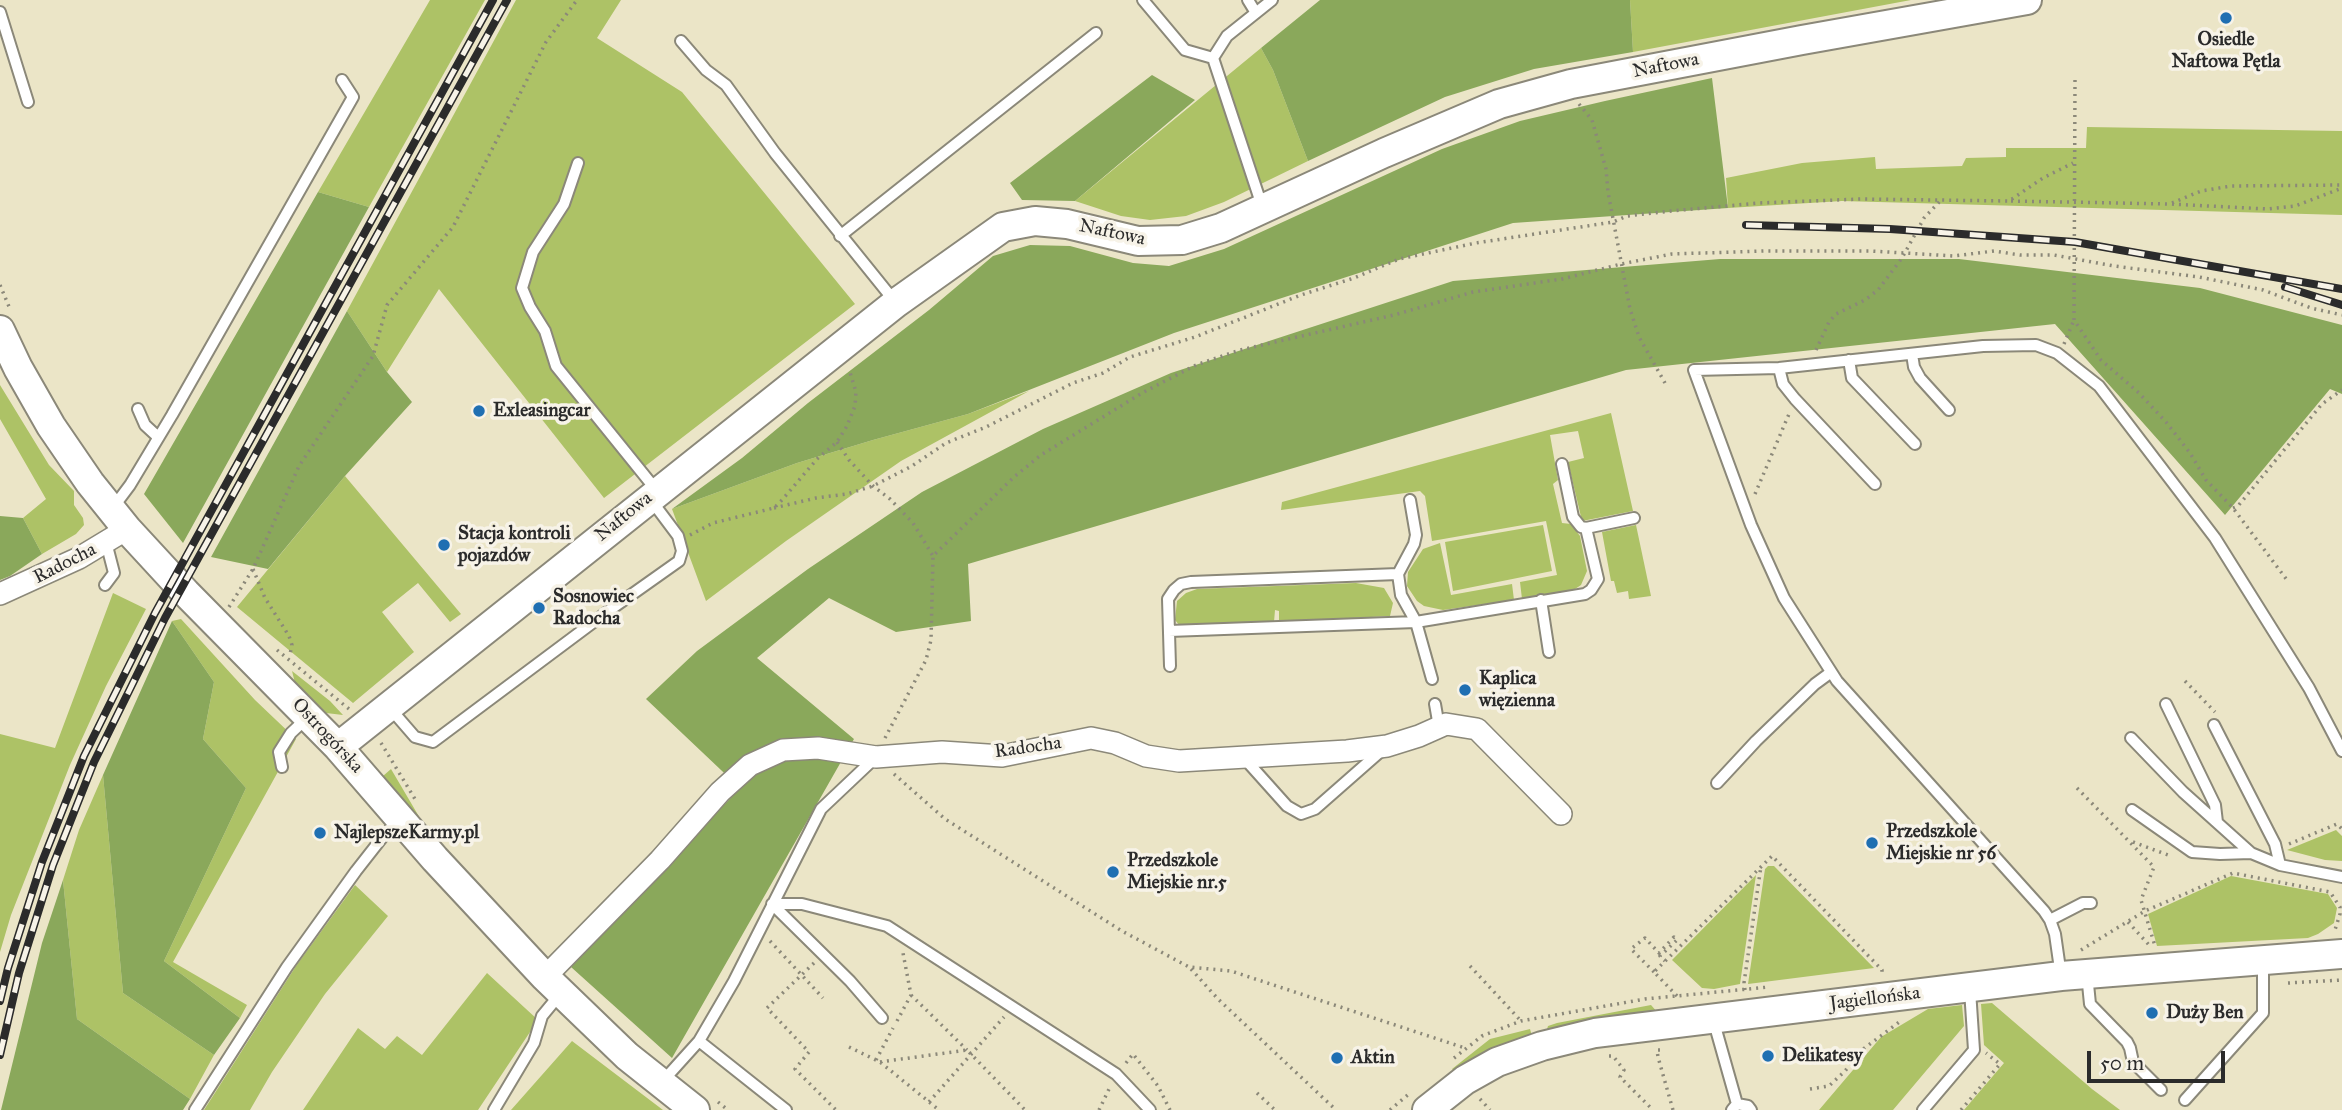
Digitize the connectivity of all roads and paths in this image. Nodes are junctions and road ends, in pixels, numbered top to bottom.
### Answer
1 (577, 0) edge
2 (1143, 0) edge
3 (1248, 0) edge
4 (1272, 0) edge
5 (2027, 0) edge
6 (0, 12) edge
7 (1256, 13) junction
8 (1096, 33) dead end
9 (681, 41) dead end
10 (1213, 58) junction
11 (342, 80) dead end
12 (2075, 80) dead end
13 (1575, 94) dead end
14 (28, 102) dead end
15 (578, 163) dead end
16 (2073, 163) junction
17 (2342, 186) edge
18 (1942, 199) junction
19 (2009, 201) junction
20 (2073, 204) junction
21 (2170, 204) junction
22 (1263, 209) junction
23 (1613, 222) junction
24 (840, 236) junction
25 (1903, 253) junction
26 (2073, 259) junction
27 (1621, 264) junction
28 (896, 303) junction
29 (2342, 315) edge
30 (2074, 320) junction
31 (0, 330) edge
32 (2057, 353) junction
33 (1913, 354) junction
34 (1849, 360) junction
35 (846, 362) dead end
36 (1810, 365) junction
37 (1779, 368) junction
38 (1665, 383) dead end
39 (2342, 390) edge
40 (1795, 399) junction
41 (138, 409) dead end
42 (1949, 410) dead end
43 (159, 437) junction
44 (837, 442) junction
45 (1915, 444) dead end
46 (1562, 464) dead end
47 (1875, 484) dead end
48 (873, 486) junction
49 (653, 494) junction
50 (1755, 495) dead end
51 (1410, 500) dead end
52 (774, 508) junction
53 (2232, 508) junction
54 (1634, 518) dead end
55 (115, 527) junction
56 (1587, 528) junction
57 (678, 536) junction
58 (933, 555) junction
59 (253, 569) junction
60 (1398, 574) junction
61 (2287, 580) dead end
62 (105, 586) dead end
63 (0, 594) edge
64 (1541, 600) junction
65 (236, 614) dead end
66 (1416, 622) junction
67 (1169, 631) junction
68 (268, 642) dead end
69 (1549, 652) dead end
70 (290, 654) dead end
71 (1170, 666) dead end
72 (1830, 673) junction
73 (1432, 679) dead end
74 (2185, 681) dead end
75 (1436, 704) dead end
76 (2166, 704) dead end
77 (389, 707) junction
78 (308, 717) junction
79 (2218, 724) joint
80 (365, 726) junction
81 (1439, 727) junction
82 (2130, 738) dead end
83 (2341, 745) edge
84 (1387, 746) junction
85 (338, 747) junction
86 (876, 757) junction
87 (1244, 758) junction
88 (282, 767) dead end
89 (1717, 783) dead end
90 (2077, 788) dead end
91 (2132, 810) dead end
92 (411, 814) junction
93 (1561, 814) dead end
94 (2217, 821) junction
95 (2342, 829) edge
96 (2286, 845) dead end
97 (2252, 853) junction
98 (2280, 865) junction
99 (1761, 866) junction
100 (2342, 877) edge
101 (2091, 903) dead end
102 (772, 904) junction
103 (2145, 911) junction
104 (2050, 920) junction
105 (2128, 922) junction
106 (760, 929) junction
107 (900, 934) junction
108 (2338, 944) edge
109 (822, 954) junction
110 (2263, 960) junction
111 (1665, 961) junction
112 (1470, 966) dead end
113 (1189, 967) junction
114 (2076, 967) junction
115 (1654, 972) junction
116 (1882, 974) dead end
117 (802, 975) junction
118 (553, 985) junction
119 (1970, 987) junction
120 (1745, 989) dead end
121 (911, 995) junction
122 (1677, 996) junction
123 (823, 998) dead end
124 (1645, 999) dead end
125 (1013, 1007) junction
126 (1709, 1007) junction
127 (1911, 1013) dead end
128 (882, 1018) dead end
129 (1521, 1021) dead end
130 (699, 1041) junction
131 (849, 1047) dead end
132 (1465, 1048) dead end
133 (1670, 1049) dead end
134 (967, 1050) junction
135 (1133, 1054) dead end
136 (972, 1056) junction
137 (1613, 1056) dead end
138 (878, 1061) junction
139 (661, 1084) junction
140 (1810, 1089) dead end
141 (2161, 1090) dead end
142 (1257, 1093) dead end
143 (1475, 1094) dead end
144 (2185, 1100) dead end
145 (929, 1102) junction
146 (704, 1104) edge
147 (1734, 1107) edge
148 (195, 1110) edge
149 (494, 1110) edge
150 (728, 1110) edge
151 (786, 1110) edge
152 (836, 1110) edge
153 (939, 1110) edge
154 (1025, 1110) edge
155 (1150, 1110) edge
156 (1170, 1110) edge
157 (1275, 1110) edge
158 (1336, 1110) edge
159 (1427, 1110) edge
160 (1490, 1110) edge
161 (1653, 1110) edge
162 (1673, 1110) edge
163 (1751, 1110) edge
164 (1923, 1110) edge

1 - 59 path
2 - 10 lane
3 - 7 lane
4 - 7 lane
5 - 22 street, Naftowa
6 - 14 lane
7 - 10 lane
8 - 24 lane
9 - 24 lane
10 - 22 lane
11 - 43 lane
12 - 16 path
13 - 23 path
15 - 49 lane
16 - 19 path
16 - 20 path
17 - 21 path
17 - 21 path
18 - 19 path
18 - 23 path
18 - 25 path
19 - 20 path
20 - 21 path
20 - 26 path
22 - 28 street, Naftowa
23 - 27 path
23 - 48 path
24 - 28 lane
25 - 26 path
25 - 27 path
25 - 36 path
26 - 29 path
26 - 30 path
27 - 38 path
27 - 58 path
28 - 49 street, Naftowa
30 - 32 path
30 - 53 path
31 - 55 street, Ostrogórska
32 - 33 lane
32 - 83 lane
33 - 34 lane
33 - 42 lane
34 - 36 lane
34 - 45 lane
35 - 44 path
36 - 37 lane
37 - 40 lane
37 - 72 lane
39 - 53 path
40 - 47 lane
40 - 50 path
41 - 43 lane
43 - 55 lane
44 - 48 path
44 - 52 path
46 - 56 lane
48 - 52 path
48 - 58 path
49 - 57 lane
49 - 77 street, Naftowa
51 - 60 lane
52 - 57 path
53 - 61 path
54 - 56 lane
55 - 62 lane
55 - 63 street, Radocha
55 - 78 street, Ostrogórska
56 - 64 lane
57 - 77 lane
58 - 86 path
59 - 65 path
59 - 70 path
60 - 66 lane
60 - 67 lane
64 - 66 lane
64 - 69 lane
66 - 67 lane
66 - 73 lane
67 - 71 lane
68 - 80 path
72 - 89 lane
72 - 104 lane
74 - 79 path
75 - 81 lane
76 - 94 lane
77 - 80 street, Naftowa
78 - 85 street, Ostrogórska
78 - 88 lane
79 - 98 lane
80 - 85 street, Naftowa
80 - 92 path
81 - 84 street, Radocha
81 - 93 street, Radocha
82 - 94 lane
84 - 87 street, Radocha
84 - 87 lane
85 - 92 street, Ostrogórska
86 - 87 street, Radocha
86 - 102 lane
86 - 113 path
86 - 118 street, Radocha
90 - 103 path
91 - 97 lane
92 - 118 street, Ostrogórska
92 - 148 lane
94 - 97 lane
95 - 96 path
97 - 98 lane
98 - 100 lane
99 - 111 path
99 - 116 path
99 - 120 path
101 - 104 lane
102 - 106 lane
102 - 107 lane
102 - 109 lane
103 - 105 path
103 - 105 path
103 - 108 path
104 - 114 lane
105 - 114 path
106 - 117 path
106 - 130 lane
107 - 121 path
107 - 125 lane
108 - 110 street, Jagiellońska
109 - 117 path
109 - 128 lane
110 - 114 street, Jagiellońska
110 - 144 lane
111 - 115 path
111 - 115 path
112 - 129 path
113 - 132 path
113 - 158 path
114 - 119 street, Jagiellońska
114 - 141 lane
115 - 122 path
117 - 123 path
117 - 152 path
118 - 139 street, Ostrogórska
118 - 149 lane
119 - 126 street, Jagiellońska
119 - 164 lane
121 - 134 path
121 - 138 path
122 - 124 path
122 - 126 path
125 - 136 path
125 - 155 lane
126 - 147 lane
126 - 159 street, Jagiellońska
127 - 140 path
130 - 139 lane
130 - 151 lane
131 - 138 path
133 - 162 path
134 - 136 path
134 - 138 path
135 - 156 path
136 - 145 path
136 - 154 path
137 - 161 path
138 - 145 path
139 - 146 street, Ostrogórska
142 - 157 path
143 - 160 path
145 - 153 path
146 - 150 path
147 - 163 lane

